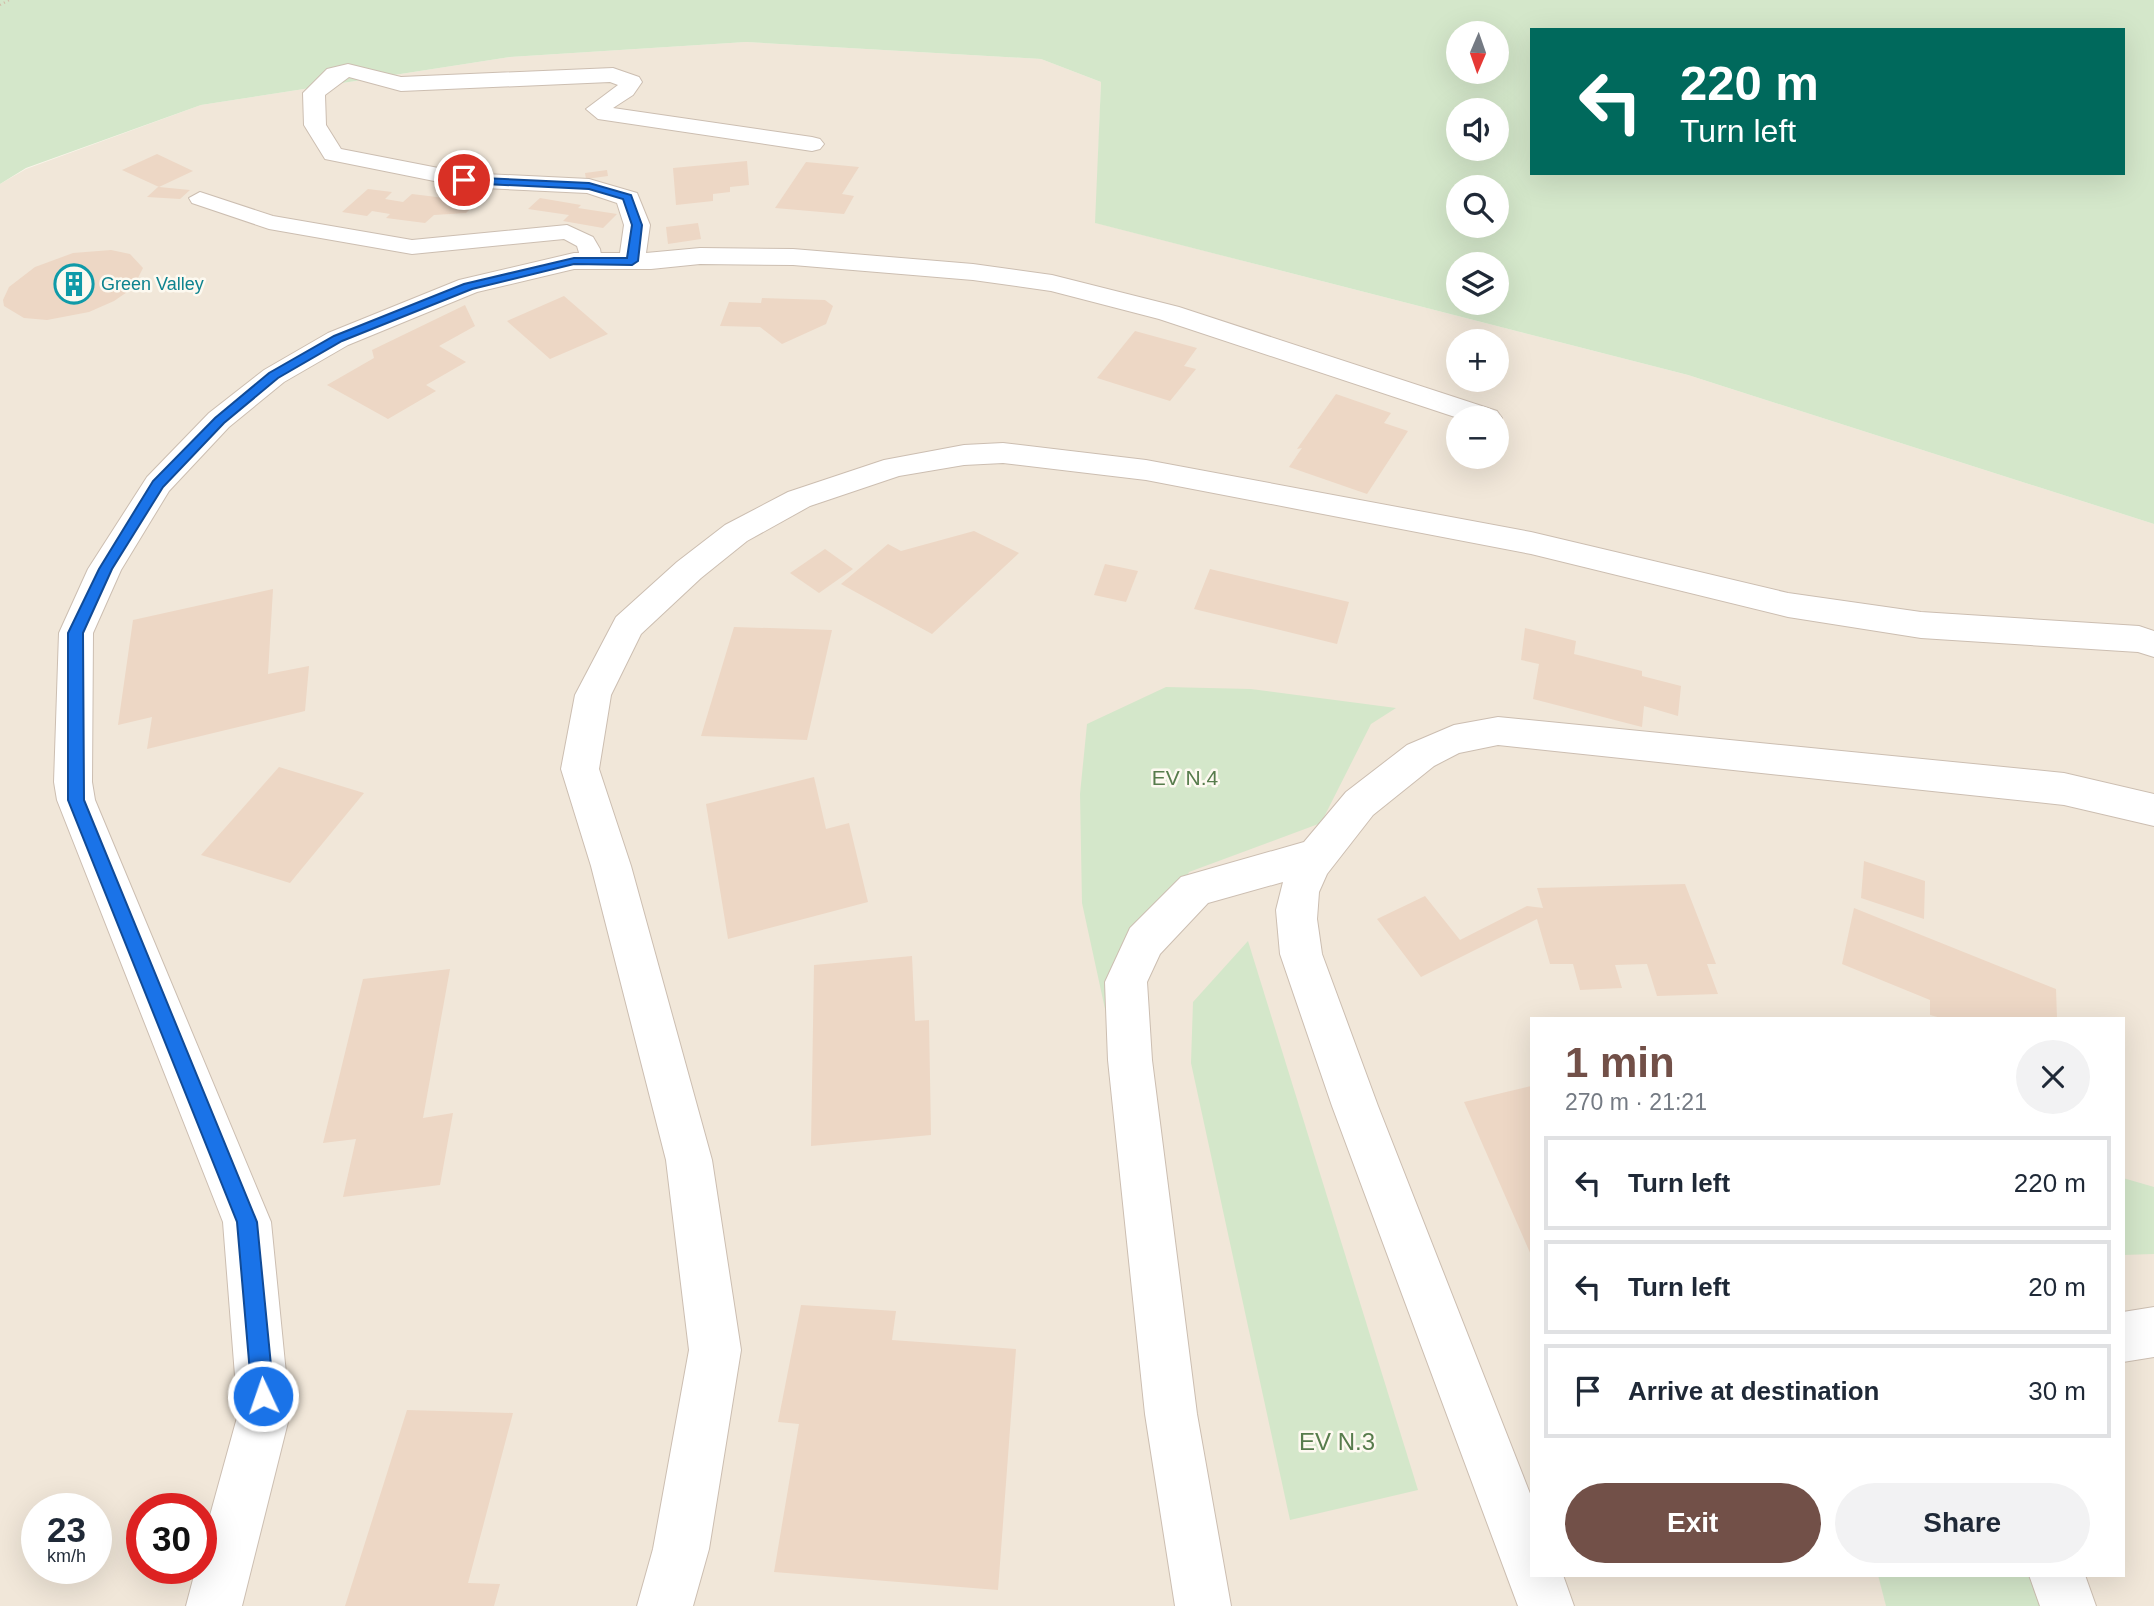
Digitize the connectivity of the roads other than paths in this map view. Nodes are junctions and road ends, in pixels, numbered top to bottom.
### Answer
1 (812, 144) dead end
2 (200, 198) dead end
3 (591, 261) junction
4 (632, 261) junction
5 (1451, 406) edge
6 (2154, 644) edge
7 (2106, 798) junction
8 (2154, 810) edge
9 (2154, 835) edge
10 (1318, 855) junction
11 (2154, 1332) edge
12 (2125, 1337) edge
13 (1530, 1563) edge
14 (1536, 1577) edge
15 (2058, 1577) edge
16 (214, 1606) edge
17 (665, 1606) edge
18 (1203, 1606) edge
19 (1546, 1606) edge
20 (2068, 1606) edge

1 - 4 street
2 - 3 lane
3 - 4 street
3 - 16 street
4 - 5 street
6 - 17 street
7 - 8 street
7 - 9 street
7 - 10 street
10 - 13 street
10 - 18 street
11 - 12 street
14 - 19 street
15 - 20 street

